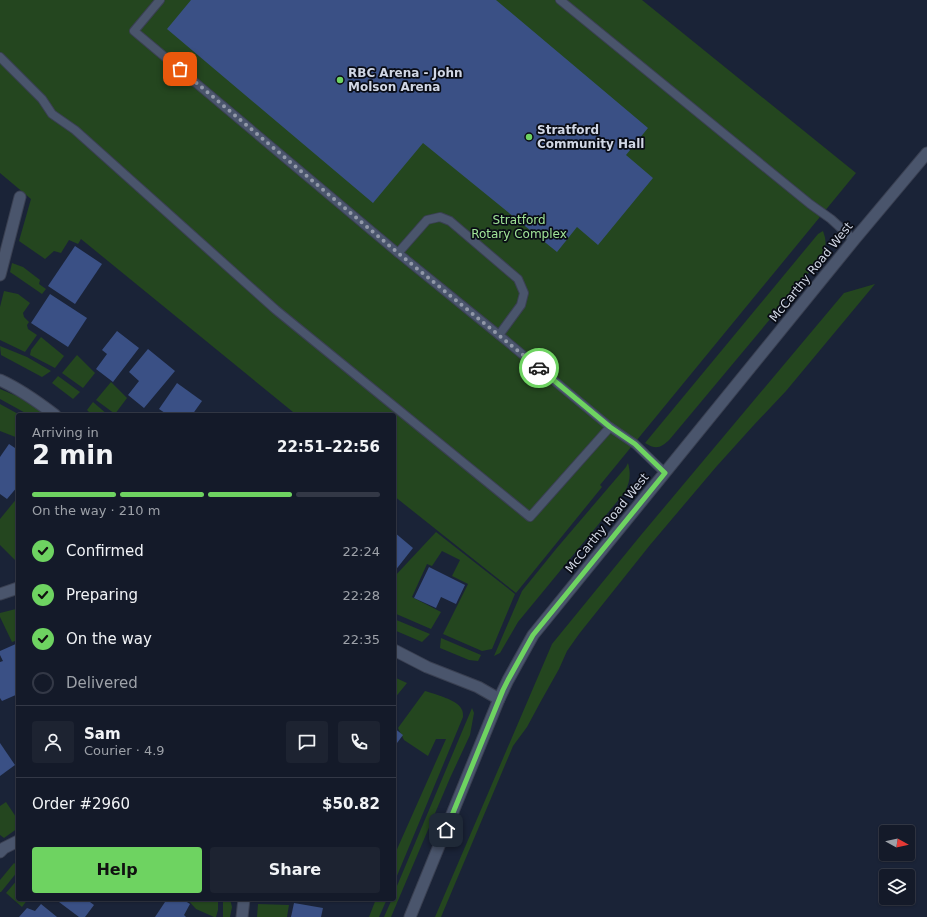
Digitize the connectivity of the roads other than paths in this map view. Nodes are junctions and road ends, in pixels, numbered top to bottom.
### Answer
1 (160, 0) edge
2 (560, 0) edge
3 (0, 57) edge
4 (927, 153) edge
5 (20, 197) dead end
6 (854, 240) junction
7 (398, 253) junction
8 (0, 275) edge
9 (498, 334) junction
10 (0, 380) edge
11 (52, 413) edge
12 (610, 427) junction
13 (665, 473) junction
14 (16, 589) edge
15 (0, 594) edge
16 (396, 651) edge
17 (499, 699) junction
18 (16, 842) edge
19 (0, 852) edge
20 (244, 901) edge
21 (242, 917) edge
22 (410, 917) edge

1 - 7 lane
2 - 6 lane
3 - 12 lane
4 - 6 street, McCarthy Road West
5 - 8 street
6 - 13 street, McCarthy Road West
7 - 9 lane
7 - 9 lane
9 - 12 lane
10 - 11 street
12 - 13 lane
13 - 17 street, McCarthy Road West
14 - 15 street
16 - 17 street
17 - 22 street, McCarthy Road West
18 - 19 street
20 - 21 street

